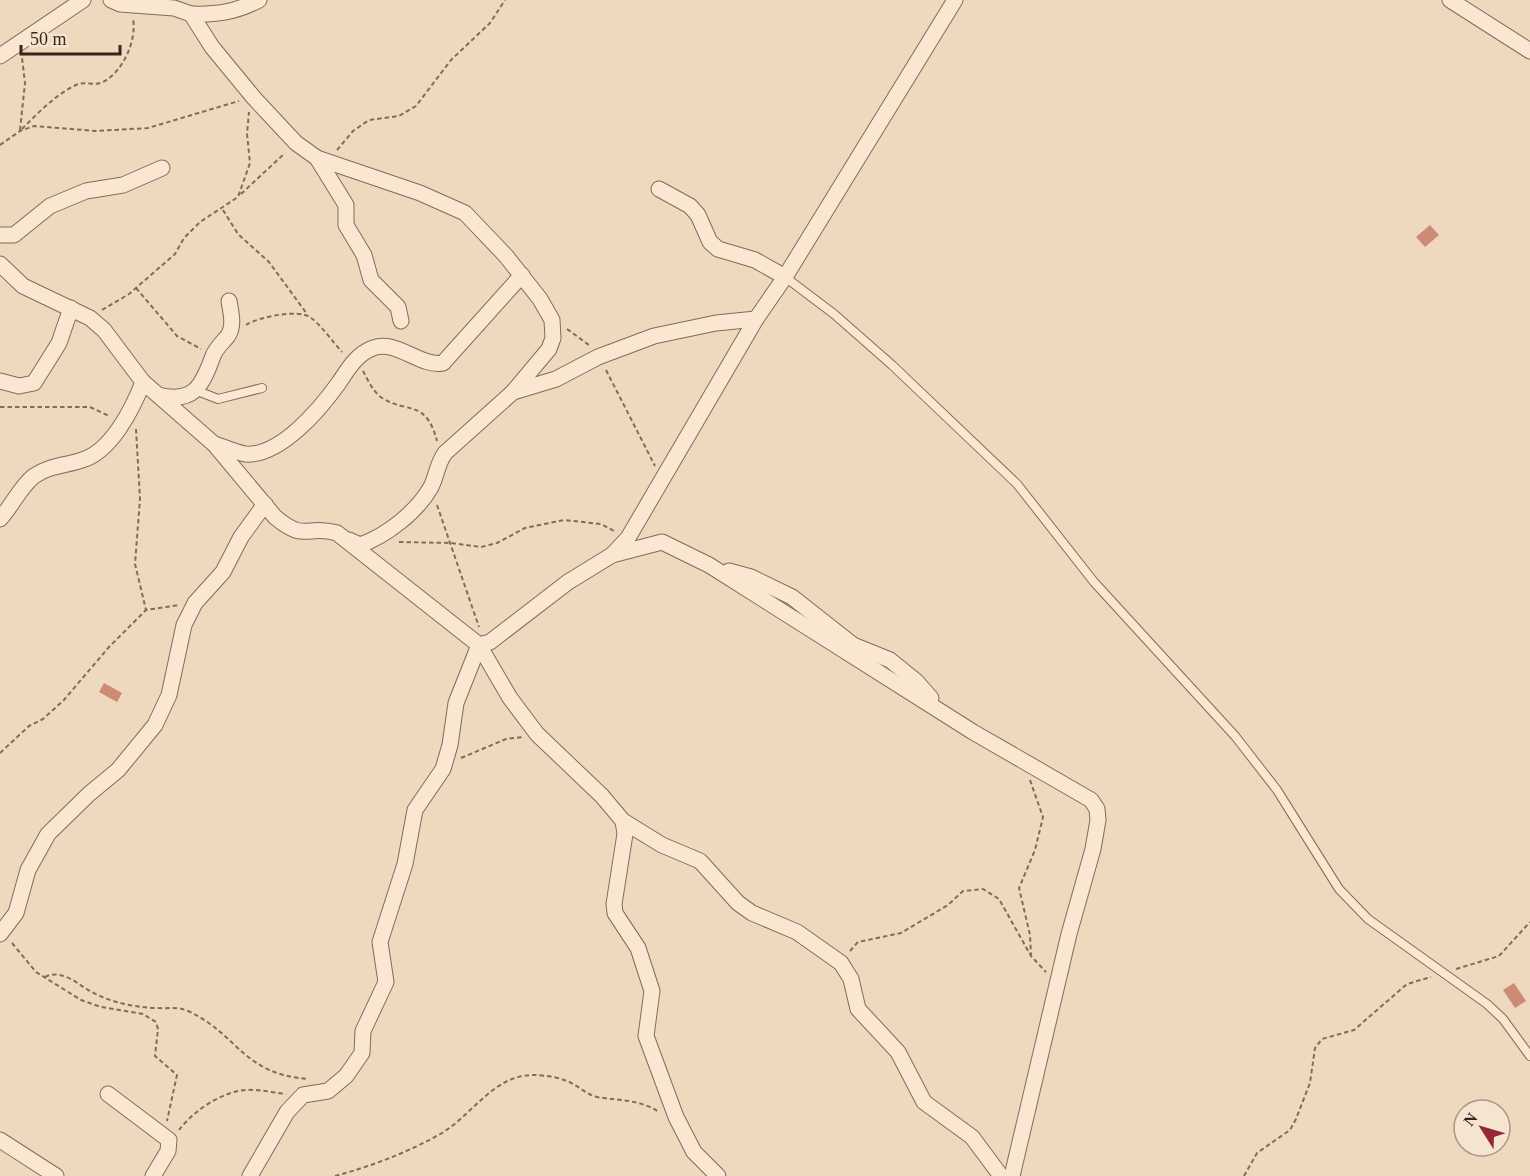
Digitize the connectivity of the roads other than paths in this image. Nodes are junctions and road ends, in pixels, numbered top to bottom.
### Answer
1 (83, 0) edge
2 (111, 0) edge
3 (259, 0) edge
4 (955, 0) edge
5 (1450, 0) edge
6 (191, 14) junction
7 (1530, 51) edge
8 (0, 56) edge
9 (317, 158) junction
10 (162, 168) dead end
11 (659, 189) dead end
12 (0, 235) edge
13 (0, 264) edge
14 (522, 276) junction
15 (785, 277) junction
16 (229, 301) dead end
17 (71, 308) junction
18 (756, 319) junction
19 (401, 321) dead end
20 (0, 381) edge
21 (143, 382) junction
22 (262, 388) dead end
23 (195, 390) junction
24 (513, 392) junction
25 (158, 395) junction
26 (214, 444) junction
27 (265, 504) junction
28 (0, 519) edge
29 (628, 538) junction
30 (350, 540) junction
31 (662, 543) junction
32 (612, 555) junction
33 (485, 644) junction
34 (622, 821) junction
35 (1, 933) edge
36 (1530, 1056) edge
37 (108, 1094) dead end
38 (0, 1140) edge
39 (57, 1176) edge
40 (153, 1176) edge
41 (250, 1176) edge
42 (718, 1176) edge
43 (1001, 1176) edge
44 (1012, 1176) edge

1 - 8 street
2 - 6 street
3 - 6 street
4 - 15 street
5 - 7 street
6 - 9 street
9 - 14 street
9 - 19 street
10 - 12 street
11 - 15 street
13 - 17 street
14 - 24 street
14 - 26 street
15 - 18 street
15 - 36 lane
16 - 23 street
17 - 20 street
17 - 21 street
18 - 24 street
18 - 29 street
21 - 25 street
21 - 28 street
22 - 23 lane
23 - 25 street
24 - 30 street
25 - 26 street
26 - 27 street
27 - 30 street
27 - 35 street
29 - 31 street
29 - 32 street
30 - 33 street
31 - 32 street
31 - 44 street
32 - 33 street
33 - 34 street
33 - 41 street
34 - 42 street
34 - 43 street
37 - 40 street
38 - 39 street

